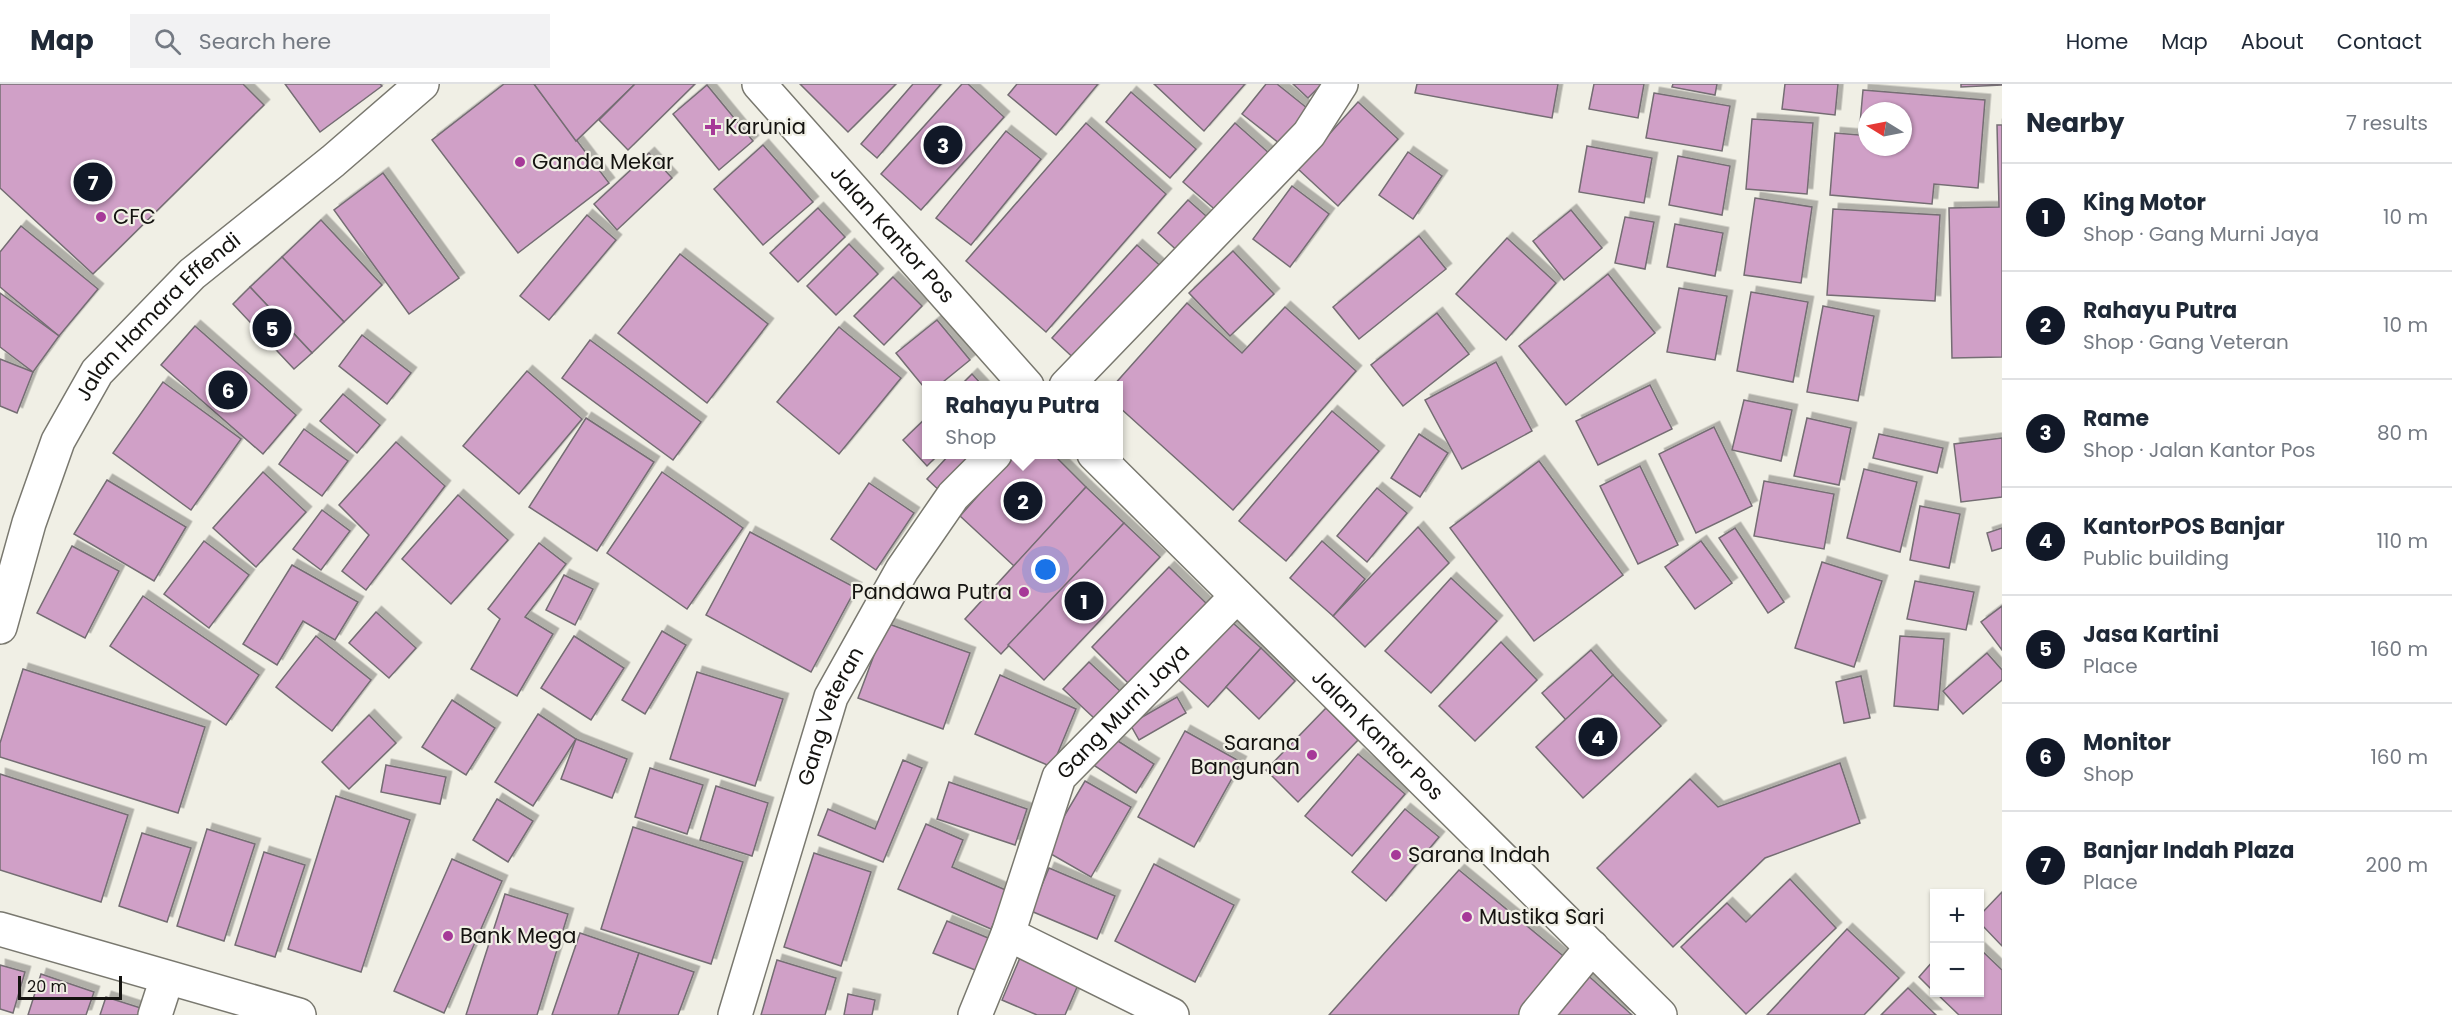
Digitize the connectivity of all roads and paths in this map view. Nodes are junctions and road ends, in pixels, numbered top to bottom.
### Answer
1 (422, 84) edge
2 (759, 84) edge
3 (1341, 84) edge
4 (1023, 381) edge
5 (1070, 381) edge
6 (990, 459) edge
7 (1099, 459) edge
8 (1237, 596) junction
9 (0, 627) edge
10 (0, 929) edge
11 (1008, 934) junction
12 (1592, 947) junction
13 (167, 978) junction
14 (155, 1015) edge
15 (299, 1015) edge
16 (735, 1015) edge
17 (975, 1015) edge
18 (1172, 1015) edge
19 (1536, 1015) edge
20 (1660, 1015) edge

1 - 9 main road, Jalan Hamara Effendi
2 - 4 main road, Jalan Kantor Pos
3 - 5 main road
6 - 16 main road, Gang Veteran
7 - 8 main road, Jalan Kantor Pos
8 - 11 main road, Gang Murni Jaya
8 - 12 main road, Jalan Kantor Pos
10 - 13 main road
11 - 17 main road, Gang Murni Jaya
11 - 18 main road
12 - 19 main road
12 - 20 main road, Jalan Kantor Pos
13 - 14 main road
13 - 15 main road

